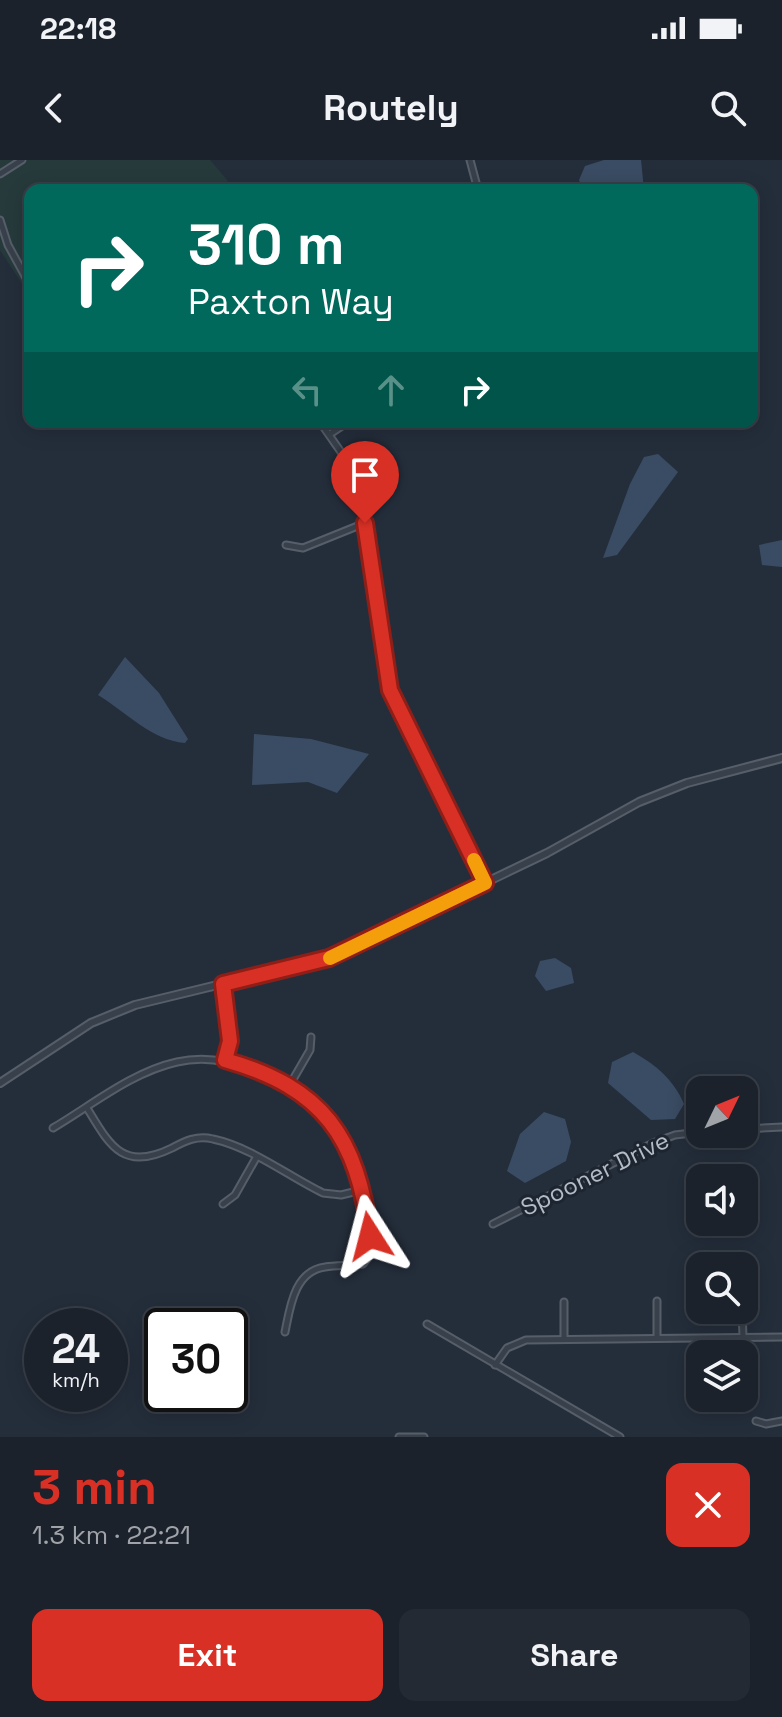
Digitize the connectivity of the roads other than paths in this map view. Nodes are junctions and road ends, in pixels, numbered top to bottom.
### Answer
1 (22, 160) edge
2 (470, 160) edge
3 (0, 174) edge
4 (476, 184) edge
5 (0, 220) edge
6 (24, 274) edge
7 (325, 428) edge
8 (339, 428) edge
9 (330, 434) junction
10 (365, 523) junction
11 (286, 545) dead end
12 (782, 758) edge
13 (485, 883) junction
14 (223, 984) junction
15 (311, 1037) dead end
16 (225, 1060) junction
17 (0, 1083) edge
18 (288, 1088) junction
19 (87, 1108) junction
20 (782, 1127) edge
21 (53, 1128) dead end
22 (758, 1128) edge
23 (686, 1134) edge
24 (256, 1158) junction
25 (362, 1190) junction
26 (223, 1204) dead end
27 (493, 1224) dead end
28 (657, 1301) dead end
29 (564, 1302) dead end
30 (427, 1324) dead end
31 (743, 1324) edge
32 (285, 1332) dead end
33 (657, 1337) junction
34 (743, 1337) junction
35 (782, 1337) edge
36 (564, 1339) junction
37 (495, 1365) junction
38 (756, 1421) dead end
39 (782, 1421) edge
40 (399, 1437) edge
41 (424, 1437) edge
42 (620, 1437) edge

1 - 3 street
2 - 4 street
5 - 6 street
7 - 9 street
8 - 9 street
9 - 10 street
10 - 11 street
10 - 13 street
12 - 13 street
13 - 14 street
14 - 16 street
14 - 17 street
15 - 18 street
16 - 18 street
16 - 19 street
18 - 25 street
19 - 21 street
19 - 24 street
20 - 22 street
23 - 27 street, Spooner Drive
24 - 25 street
24 - 26 street
25 - 32 street
28 - 33 street
29 - 36 street
30 - 37 street
31 - 34 street
33 - 34 street
33 - 36 street
34 - 35 street
36 - 37 street
37 - 42 street
38 - 39 street
40 - 41 street

